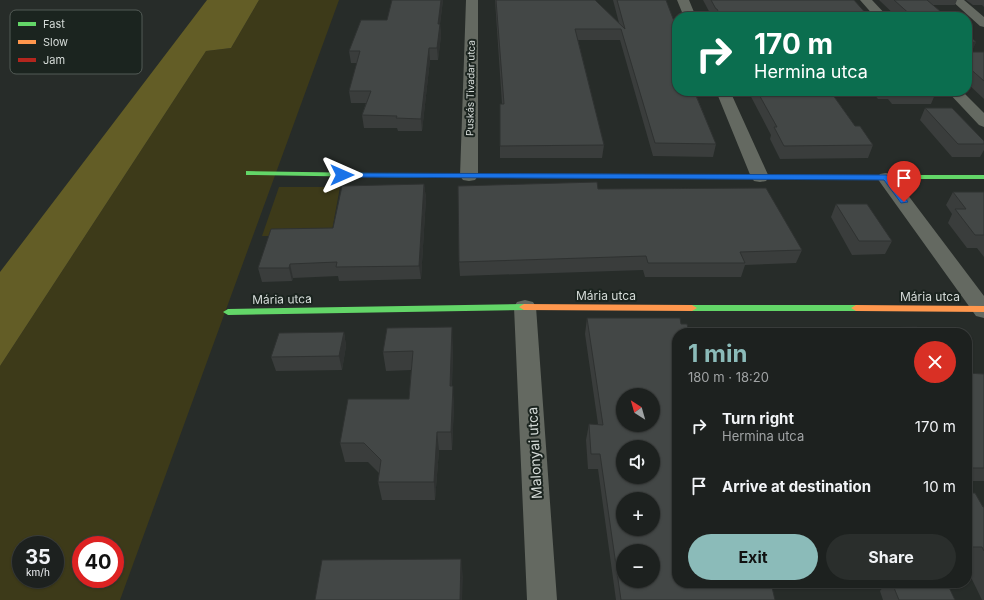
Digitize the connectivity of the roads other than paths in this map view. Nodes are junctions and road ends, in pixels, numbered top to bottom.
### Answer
1 (472, 0) edge
2 (683, 0) edge
3 (866, 0) edge
4 (957, 0) edge
5 (688, 12) edge
6 (877, 12) edge
7 (971, 12) edge
8 (972, 13) edge
9 (984, 23) edge
10 (725, 96) edge
11 (959, 96) edge
12 (984, 122) edge
13 (249, 174) dead end
14 (469, 176) junction
15 (760, 177) junction
16 (984, 177) edge
17 (886, 178) junction
18 (525, 307) junction
19 (984, 309) edge
20 (228, 312) dead end
21 (542, 600) edge

1 - 14 street, Puskás Tivadar utca
2 - 5 street
3 - 6 street
4 - 7 street
8 - 9 street
10 - 15 street
11 - 12 street
13 - 14 street
14 - 15 street
15 - 17 street
16 - 17 street
17 - 19 street
18 - 19 street, Mária utca
18 - 20 street, Mária utca
18 - 21 street, Malonyai utca

